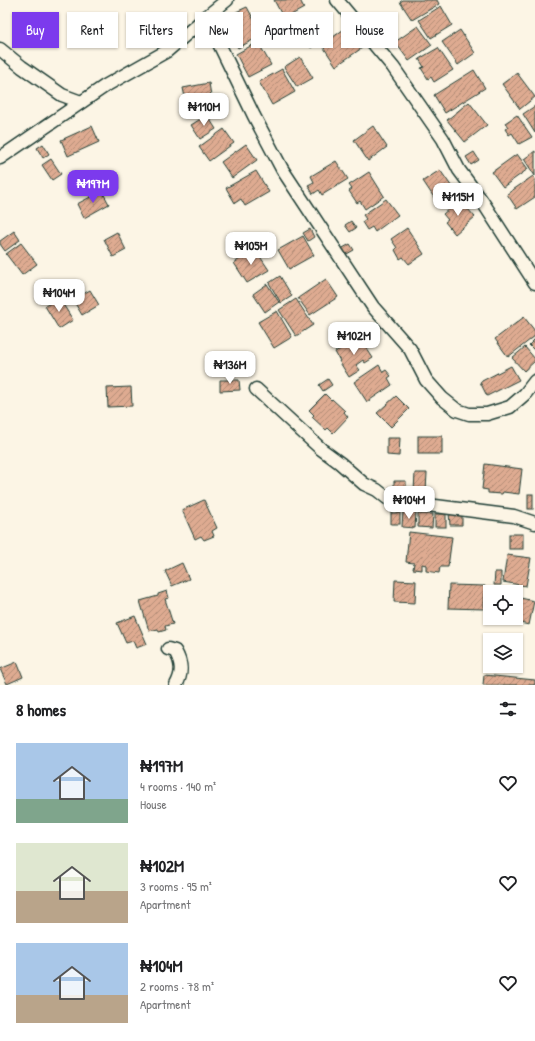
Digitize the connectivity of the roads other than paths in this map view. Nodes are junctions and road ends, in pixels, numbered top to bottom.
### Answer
1 (227, 0) edge
2 (337, 0) edge
3 (211, 12) edge
4 (195, 26) edge
5 (0, 48) edge
6 (221, 48) edge
7 (81, 102) junction
8 (0, 158) edge
9 (535, 283) edge
10 (535, 381) edge
11 (256, 388) dead end
12 (535, 523) edge
13 (168, 650) dead end
14 (176, 685) edge

1 - 3 street
2 - 9 street
4 - 7 street
5 - 7 street
6 - 10 street
7 - 8 street
11 - 12 street
13 - 14 street

